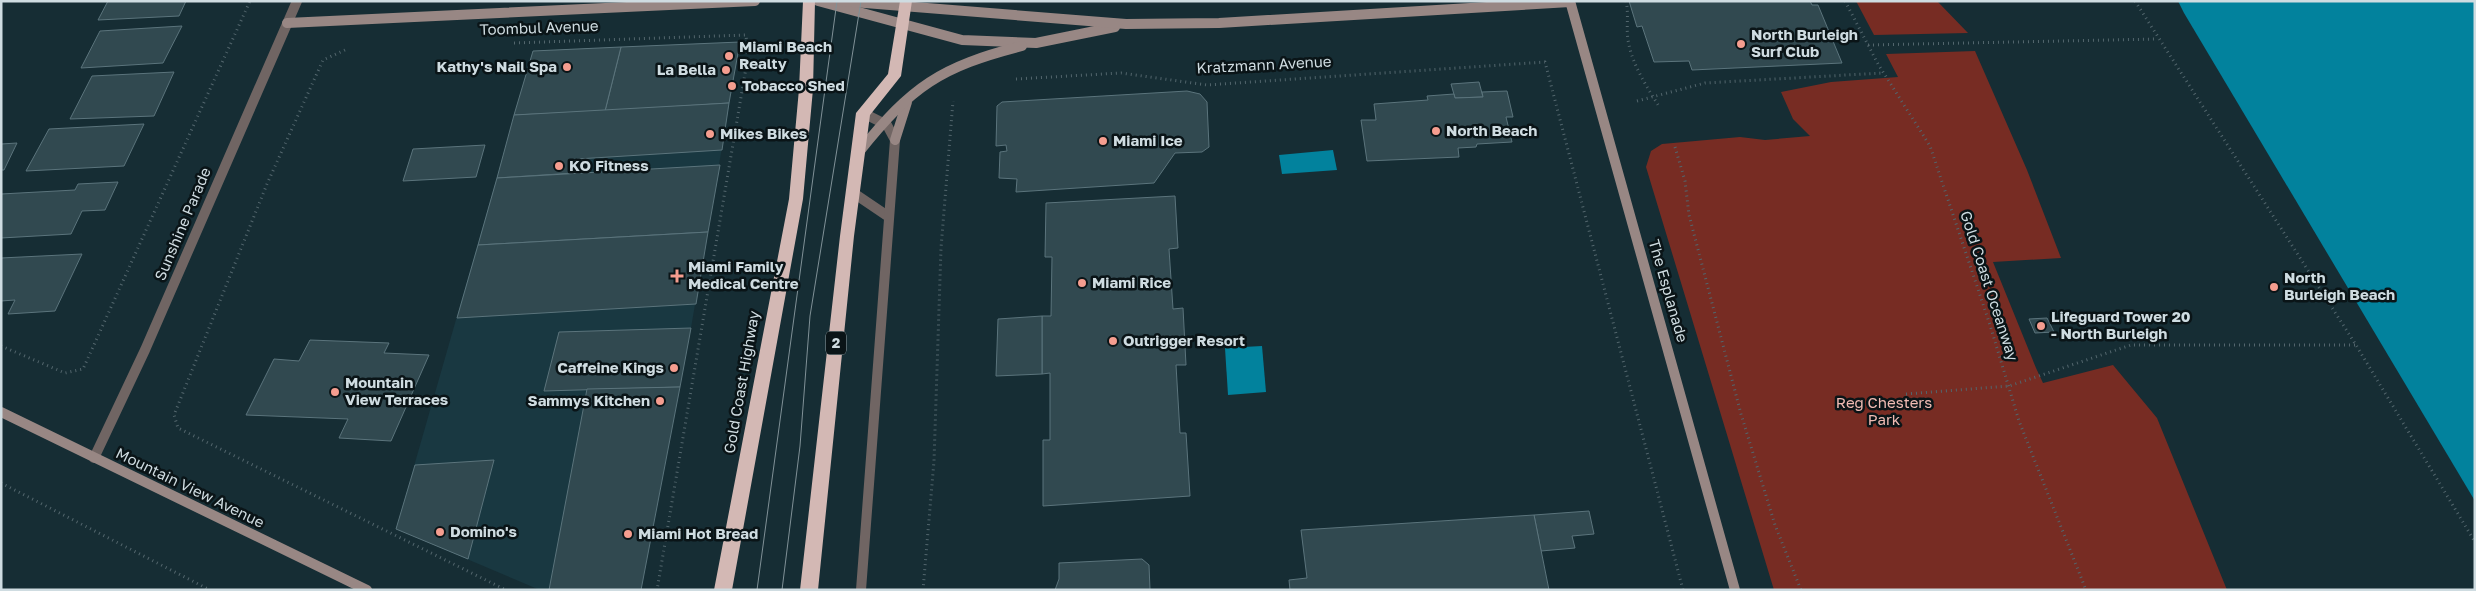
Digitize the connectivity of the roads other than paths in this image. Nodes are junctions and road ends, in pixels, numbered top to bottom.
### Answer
1 (297, 1) edge
2 (755, 1) edge
3 (809, 1) edge
4 (818, 1) edge
5 (840, 1) edge
6 (1570, 1) edge
7 (906, 4) edge
8 (287, 23) junction
9 (1126, 24) junction
10 (901, 25) junction
11 (1036, 43) junction
12 (908, 99) junction
13 (862, 112) junction
14 (884, 122) junction
15 (895, 140) junction
16 (857, 154) junction
17 (852, 192) junction
18 (889, 218) junction
19 (1, 412) edge
20 (94, 458) junction
21 (366, 590) edge
22 (723, 590) edge
23 (809, 590) edge
24 (861, 590) edge
25 (1735, 590) edge

1 - 8 street, Sunshine Parade
2 - 8 street, Toombul Avenue
3 - 22 highway, Gold Coast Highway
4 - 10 street
5 - 7 street
6 - 9 street
6 - 25 street, The Esplanade
7 - 9 street
7 - 10 highway
8 - 20 street, Sunshine Parade
9 - 11 street
10 - 11 street
10 - 13 highway
11 - 12 street
12 - 14 street
12 - 15 street
13 - 14 street
13 - 16 highway, 2
14 - 15 street
14 - 16 street
15 - 18 street
16 - 17 highway, 2
17 - 18 street
17 - 23 highway, 2
18 - 24 street
19 - 20 street, Mountain View Avenue
20 - 21 street, Mountain View Avenue

